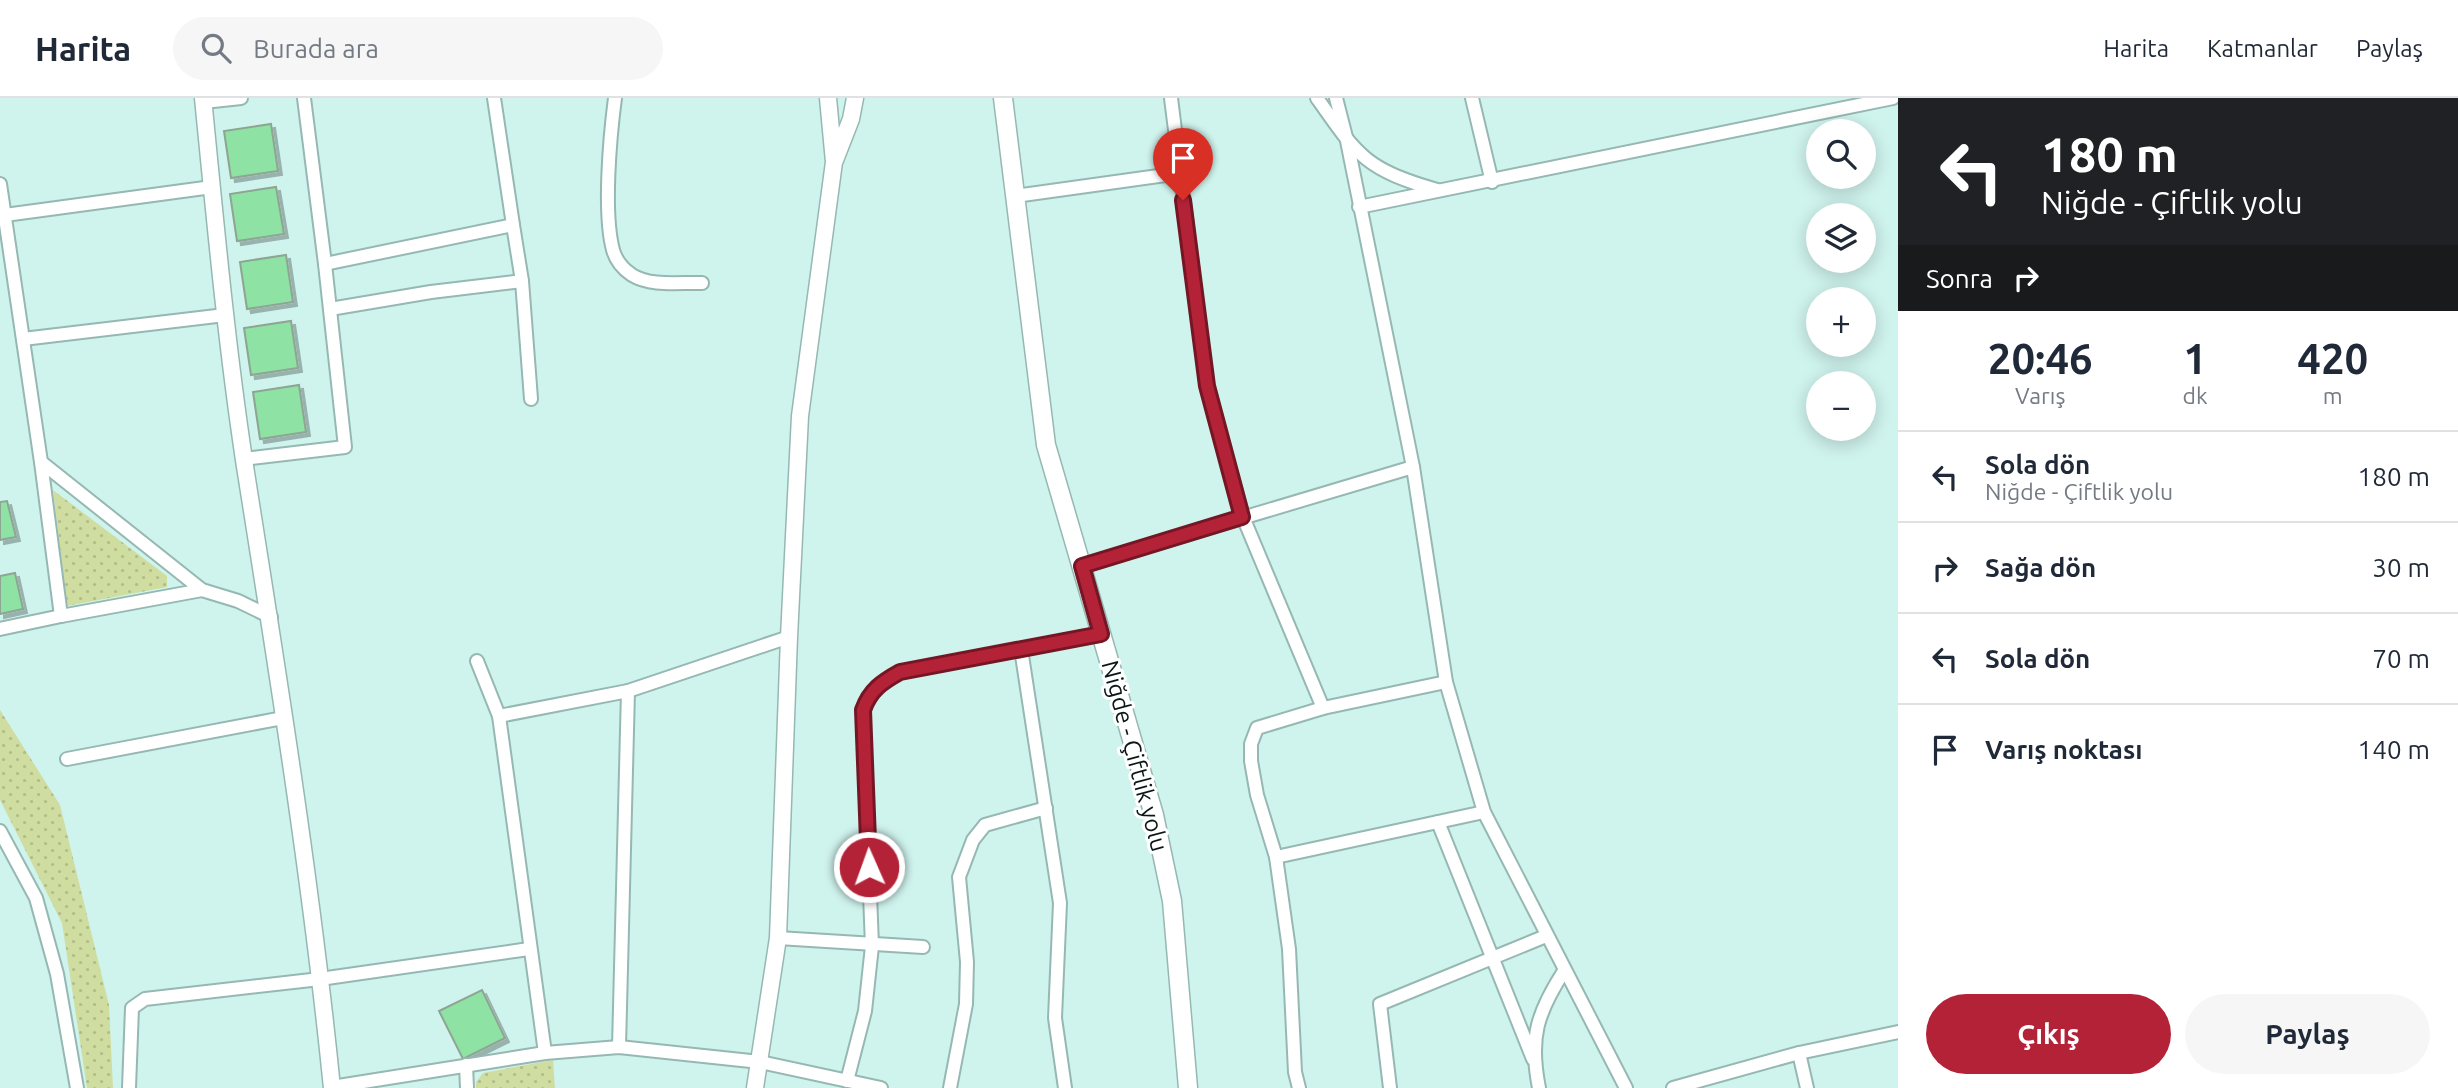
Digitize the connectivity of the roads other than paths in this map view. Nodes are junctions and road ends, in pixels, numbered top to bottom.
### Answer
1 (241, 98) edge
2 (304, 98) edge
3 (494, 98) edge
4 (615, 98) edge
5 (828, 98) edge
6 (855, 98) edge
7 (1003, 98) edge
8 (1171, 98) edge
9 (1317, 98) edge
10 (1336, 98) edge
11 (1472, 98) edge
12 (1893, 98) edge
13 (203, 100) edge
14 (1348, 141) junction
15 (834, 163) junction
16 (1180, 173) junction
17 (1492, 182) junction
18 (0, 184) edge
19 (212, 187) junction
20 (1441, 191) junction
21 (1015, 196) junction
22 (1359, 207) junction
23 (5, 215) junction
24 (513, 225) junction
25 (325, 264) junction
26 (522, 281) junction
27 (702, 283) dead end
28 (330, 309) junction
29 (225, 314) junction
30 (23, 339) junction
31 (531, 399) dead end
32 (244, 459) junction
33 (41, 462) junction
34 (1413, 467) junction
35 (1242, 517) junction
36 (1082, 566) junction
37 (202, 590) junction
38 (61, 616) junction
39 (271, 617) junction
40 (0, 629) edge
41 (1101, 634) junction
42 (789, 637) junction
43 (1021, 649) junction
44 (477, 661) dead end
45 (1446, 682) junction
46 (628, 691) junction
47 (1323, 708) junction
48 (499, 716) junction
49 (283, 718) junction
50 (67, 759) dead end
51 (1046, 808) junction
52 (1483, 812) junction
53 (1438, 822) junction
54 (0, 831) edge
55 (1276, 857) junction
56 (1546, 936) junction
57 (778, 939) junction
58 (872, 946) junction
59 (923, 947) dead end
60 (529, 949) junction
61 (1492, 957) junction
62 (1564, 971) junction
63 (320, 979) junction
64 (1898, 1032) edge
65 (619, 1047) junction
66 (545, 1053) junction
67 (1799, 1053) junction
68 (1533, 1059) junction
69 (760, 1062) junction
70 (466, 1065) junction
71 (847, 1081) junction
72 (77, 1088) edge
73 (129, 1088) edge
74 (332, 1088) edge
75 (467, 1088) edge
76 (755, 1088) edge
77 (881, 1088) edge
78 (950, 1088) edge
79 (1065, 1088) edge
80 (1188, 1088) edge
81 (1299, 1088) edge
82 (1390, 1088) edge
83 (1539, 1088) edge
84 (1626, 1088) edge
85 (1673, 1088) edge
86 (1807, 1088) edge

1 - 13 street
2 - 25 street
3 - 24 street
4 - 27 street
5 - 15 street
6 - 15 street
7 - 21 main road, Niğde - Çiftlik yolu
8 - 16 street
9 - 14 street
10 - 14 street
11 - 17 street
12 - 17 street
13 - 19 street
14 - 20 street
14 - 22 street
15 - 42 street
16 - 21 street
16 - 35 street
17 - 20 street
18 - 23 street
19 - 23 street
19 - 29 street
20 - 22 street
21 - 36 main road, Niğde - Çiftlik yolu
22 - 34 street
23 - 30 street
24 - 25 street
24 - 26 street
25 - 28 street
26 - 28 street
26 - 31 street
28 - 32 street
29 - 30 street
29 - 32 street
30 - 33 street
32 - 39 street
33 - 37 street
33 - 38 street
34 - 35 street
34 - 45 street
35 - 36 street
35 - 47 street
36 - 41 main road, Niğde - Çiftlik yolu
37 - 38 street
37 - 39 street
38 - 40 street
39 - 49 street
41 - 43 street
41 - 80 main road, Niğde - Çiftlik yolu
42 - 46 street
42 - 57 street
43 - 51 street
43 - 58 street
44 - 48 street
45 - 47 street
45 - 52 street
46 - 48 street
46 - 65 street
47 - 55 street
48 - 60 street
49 - 50 street
49 - 63 street
51 - 78 street
51 - 79 street
52 - 53 street
52 - 56 street
53 - 55 street
53 - 61 street
54 - 72 street
55 - 81 street
56 - 61 street
56 - 62 street
57 - 58 street
57 - 69 street
58 - 59 street
58 - 71 street
60 - 63 street
60 - 66 street
61 - 68 street
61 - 82 street
62 - 68 street
62 - 84 street
63 - 73 street
63 - 74 street
64 - 67 street
65 - 66 street
65 - 69 street
66 - 70 street
67 - 85 street
67 - 86 street
68 - 83 street
69 - 71 street
69 - 76 street
70 - 74 street
70 - 75 street
71 - 77 street

